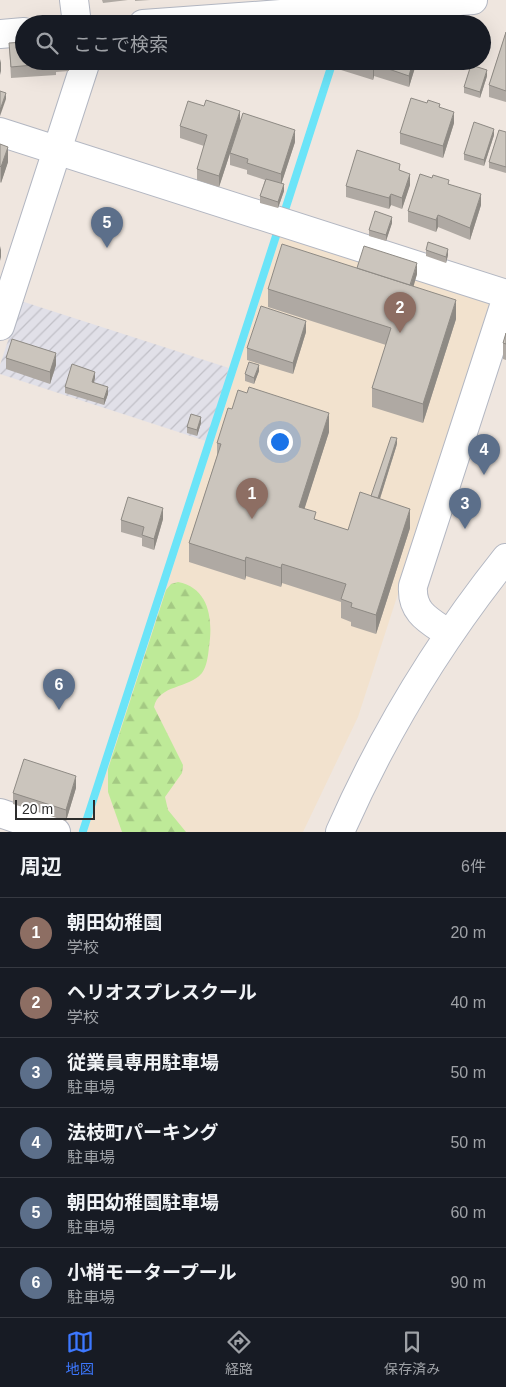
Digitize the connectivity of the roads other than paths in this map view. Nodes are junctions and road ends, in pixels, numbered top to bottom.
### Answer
1 (74, 0) edge
2 (473, 0) edge
3 (76, 15) edge
4 (267, 15) edge
5 (15, 33) edge
6 (0, 34) edge
7 (83, 70) edge
8 (0, 132) edge
9 (57, 150) junction
10 (506, 294) edge
11 (506, 300) edge
12 (0, 326) edge
13 (506, 558) edge
14 (450, 634) junction
15 (0, 814) edge
16 (56, 832) edge
17 (340, 832) edge

1 - 3 street
2 - 4 street
5 - 6 street
7 - 9 street
8 - 9 street
9 - 10 street
9 - 12 street
11 - 14 street
13 - 14 street
14 - 17 street
15 - 16 street

